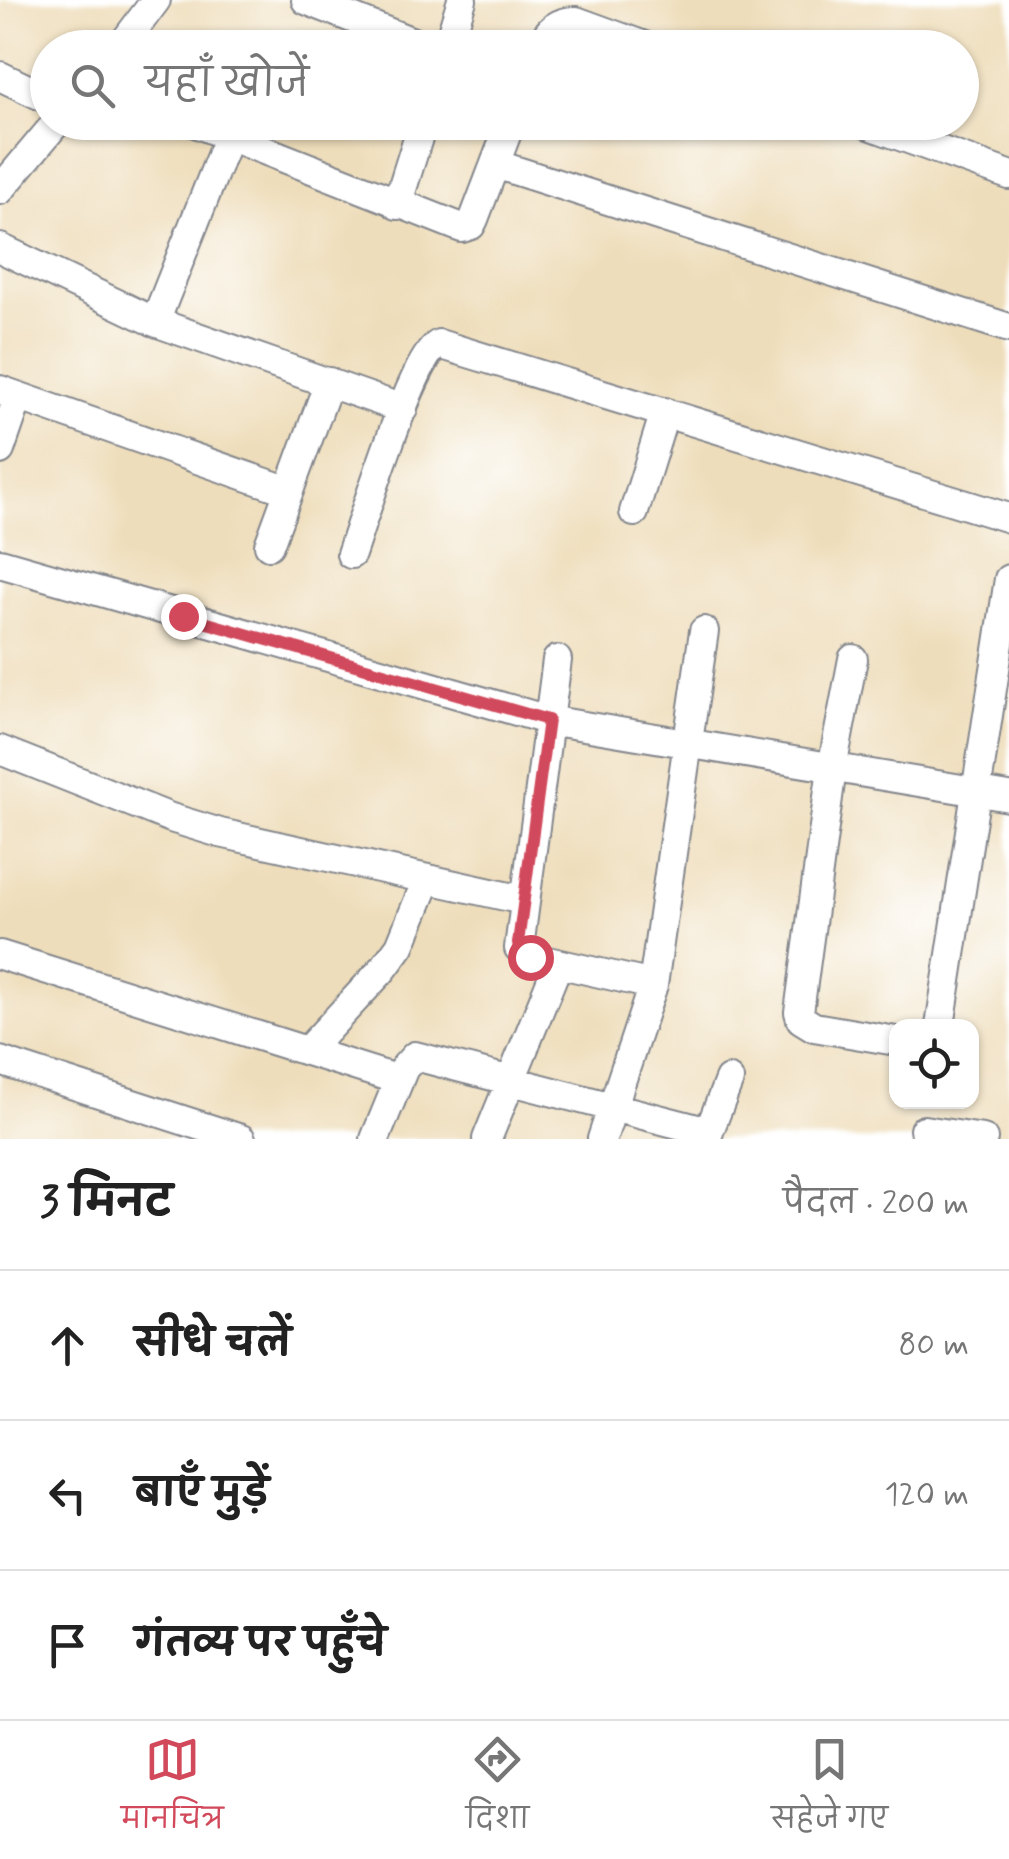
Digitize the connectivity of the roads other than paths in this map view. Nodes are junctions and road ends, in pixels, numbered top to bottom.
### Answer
1 (156, 0) edge
2 (306, 0) edge
3 (462, 0) edge
4 (134, 30) edge
5 (382, 30) edge
6 (453, 30) edge
7 (550, 30) edge
8 (601, 30) edge
9 (0, 76) edge
10 (30, 90) edge
11 (42, 140) edge
12 (227, 140) edge
13 (233, 140) edge
14 (417, 140) edge
15 (505, 140) edge
16 (912, 140) edge
17 (496, 164) junction
18 (1009, 175) edge
19 (0, 190) edge
20 (396, 204) junction
21 (0, 248) edge
22 (155, 322) junction
23 (1009, 328) edge
24 (328, 382) junction
25 (9, 394) edge
26 (402, 409) junction
27 (665, 412) junction
28 (0, 450) edge
29 (288, 491) junction
30 (634, 512) dead end
31 (1009, 518) edge
32 (269, 546) dead end
33 (350, 554) dead end
34 (0, 564) edge
35 (1009, 579) edge
36 (704, 631) dead end
37 (853, 659) dead end
38 (557, 660) dead end
39 (548, 720) junction
40 (688, 745) junction
41 (0, 750) edge
42 (832, 768) junction
43 (976, 791) junction
44 (1009, 797) edge
45 (427, 880) junction
46 (523, 900) junction
47 (0, 955) edge
48 (558, 964) junction
49 (652, 986) junction
50 (941, 1019) edge
51 (889, 1040) edge
52 (307, 1051) junction
53 (0, 1061) edge
54 (510, 1079) junction
55 (399, 1080) junction
56 (730, 1080) dead end
57 (615, 1107) junction
58 (928, 1109) edge
59 (708, 1135) edge
60 (924, 1135) edge
61 (242, 1139) edge
62 (376, 1139) edge
63 (487, 1139) edge
64 (602, 1139) edge
65 (983, 1139) edge

1 - 4 street
2 - 5 street
3 - 6 street
7 - 8 street
9 - 10 street
11 - 19 street
12 - 22 street
13 - 20 street
14 - 20 street
15 - 17 street
16 - 18 street
17 - 20 street
17 - 23 street
21 - 22 street
22 - 24 street
24 - 26 street
24 - 29 street
25 - 28 street
25 - 29 street
26 - 27 street
26 - 33 street
27 - 30 street
27 - 31 street
29 - 32 street
34 - 39 street
35 - 43 street
36 - 40 street
37 - 42 street
38 - 39 street
39 - 40 street
39 - 46 street
40 - 42 street
40 - 49 street
41 - 45 street
42 - 43 street
42 - 51 street
43 - 44 street
43 - 50 street
45 - 46 street
45 - 52 street
46 - 48 street
47 - 52 street
48 - 49 street
48 - 54 street
49 - 57 street
52 - 55 street
53 - 61 street
54 - 55 street
54 - 57 street
54 - 63 street
55 - 62 street
56 - 59 street
57 - 59 street
57 - 64 street
58 - 60 street
60 - 65 street

